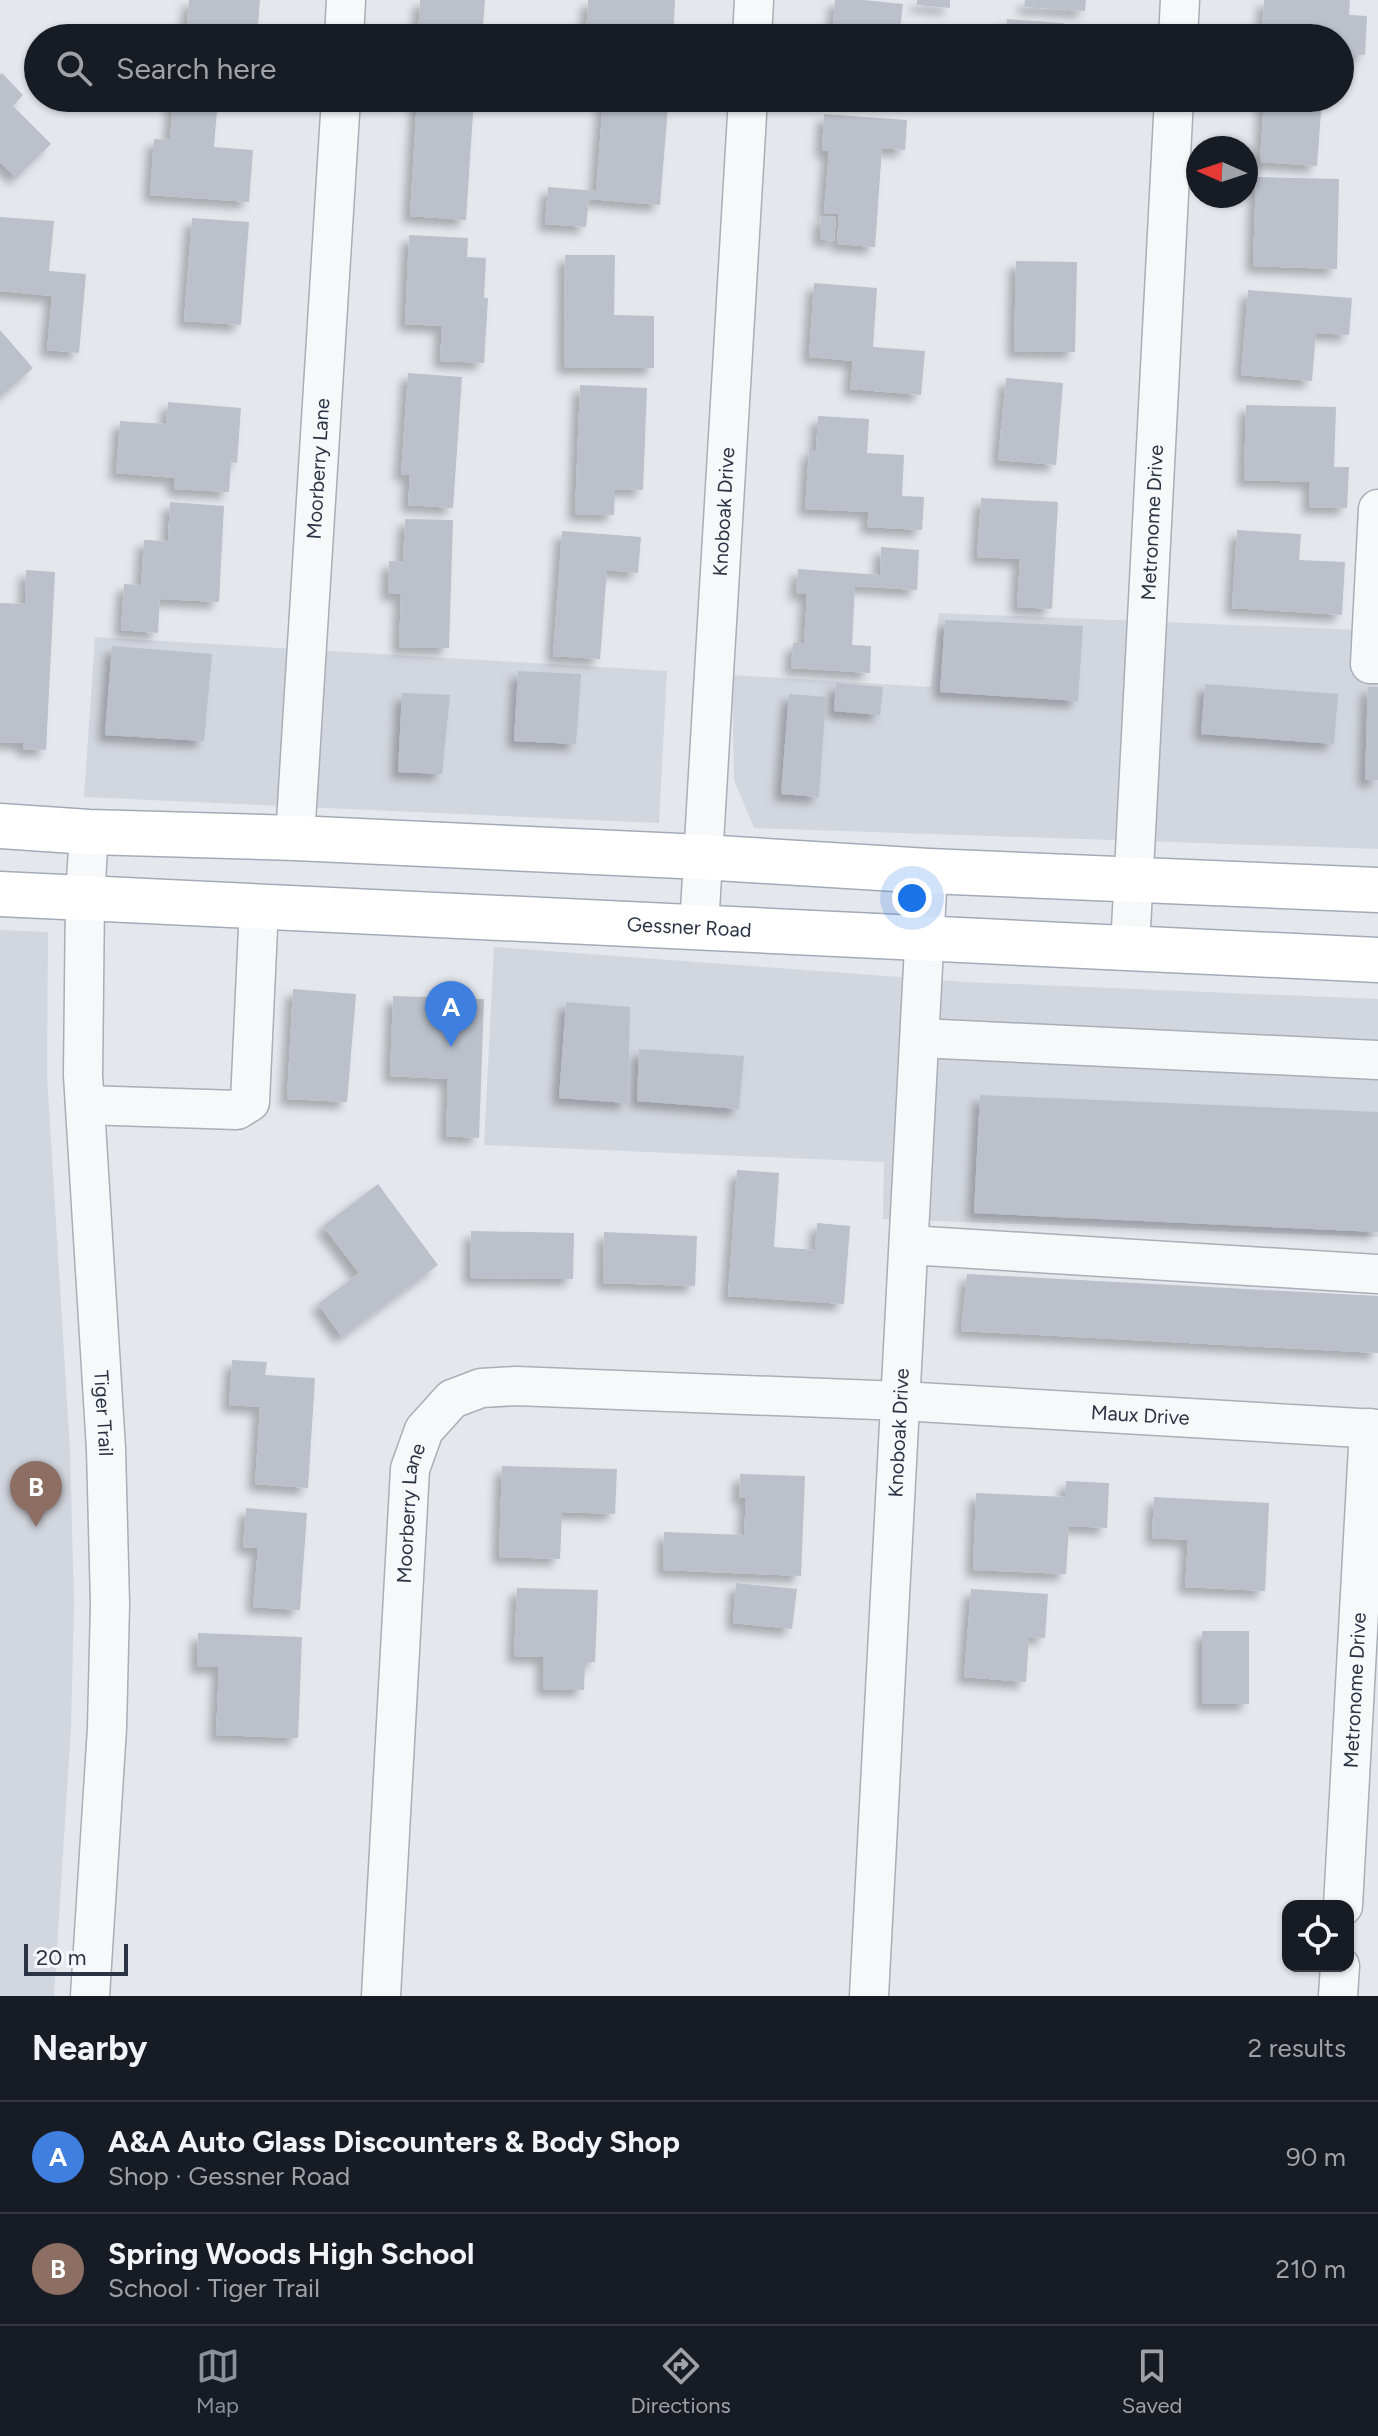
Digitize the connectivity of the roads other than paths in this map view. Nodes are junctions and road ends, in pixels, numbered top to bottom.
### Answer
1 (346, 0) edge
2 (754, 0) edge
3 (1180, 0) edge
4 (345, 24) edge
5 (753, 24) edge
6 (1179, 24) edge
7 (340, 112) edge
8 (747, 112) edge
9 (1173, 112) edge
10 (1378, 509) edge
11 (1378, 664) edge
12 (0, 826) edge
13 (89, 832) junction
14 (295, 838) junction
15 (702, 857) junction
16 (928, 871) junction
17 (1132, 879) junction
18 (1378, 890) edge
19 (0, 894) edge
20 (85, 898) junction
21 (259, 906) junction
22 (699, 927) junction
23 (925, 939) junction
24 (1130, 948) junction
25 (1378, 960) edge
26 (920, 1038) junction
27 (1378, 1060) edge
28 (85, 1105) junction
29 (909, 1245) junction
30 (1378, 1274) edge
31 (901, 1401) junction
32 (1373, 1428) edge
33 (1343, 1900) edge
34 (1340, 1972) edge
35 (90, 1996) edge
36 (381, 1996) edge
37 (869, 1996) edge
38 (1338, 1996) edge

1 - 4 street
2 - 5 street
3 - 6 street
7 - 14 street, Moorberry Lane
8 - 15 street, Knoboak Drive
9 - 17 street, Metronome Drive
10 - 11 street
12 - 13 main road
13 - 14 main road
13 - 20 street, Tiger Trail
14 - 15 main road
15 - 16 main road
15 - 22 street, Knoboak Drive
16 - 17 main road
16 - 23 street, Knoboak Drive
17 - 18 main road
17 - 24 street, Metronome Drive
19 - 20 main road, Gessner Road
20 - 21 main road, Gessner Road
20 - 28 street, Tiger Trail
21 - 22 main road, Gessner Road
21 - 28 street
22 - 23 main road, Gessner Road
23 - 24 main road, Gessner Road
23 - 26 street, Knoboak Drive
24 - 25 main road, Gessner Road
26 - 27 street
26 - 29 street, Knoboak Drive
28 - 35 street, Tiger Trail
29 - 30 street
29 - 31 street, Knoboak Drive
31 - 32 street, Maux Drive
31 - 36 street, Moorberry Lane
31 - 37 street, Knoboak Drive
32 - 33 street, Metronome Drive
34 - 38 street

